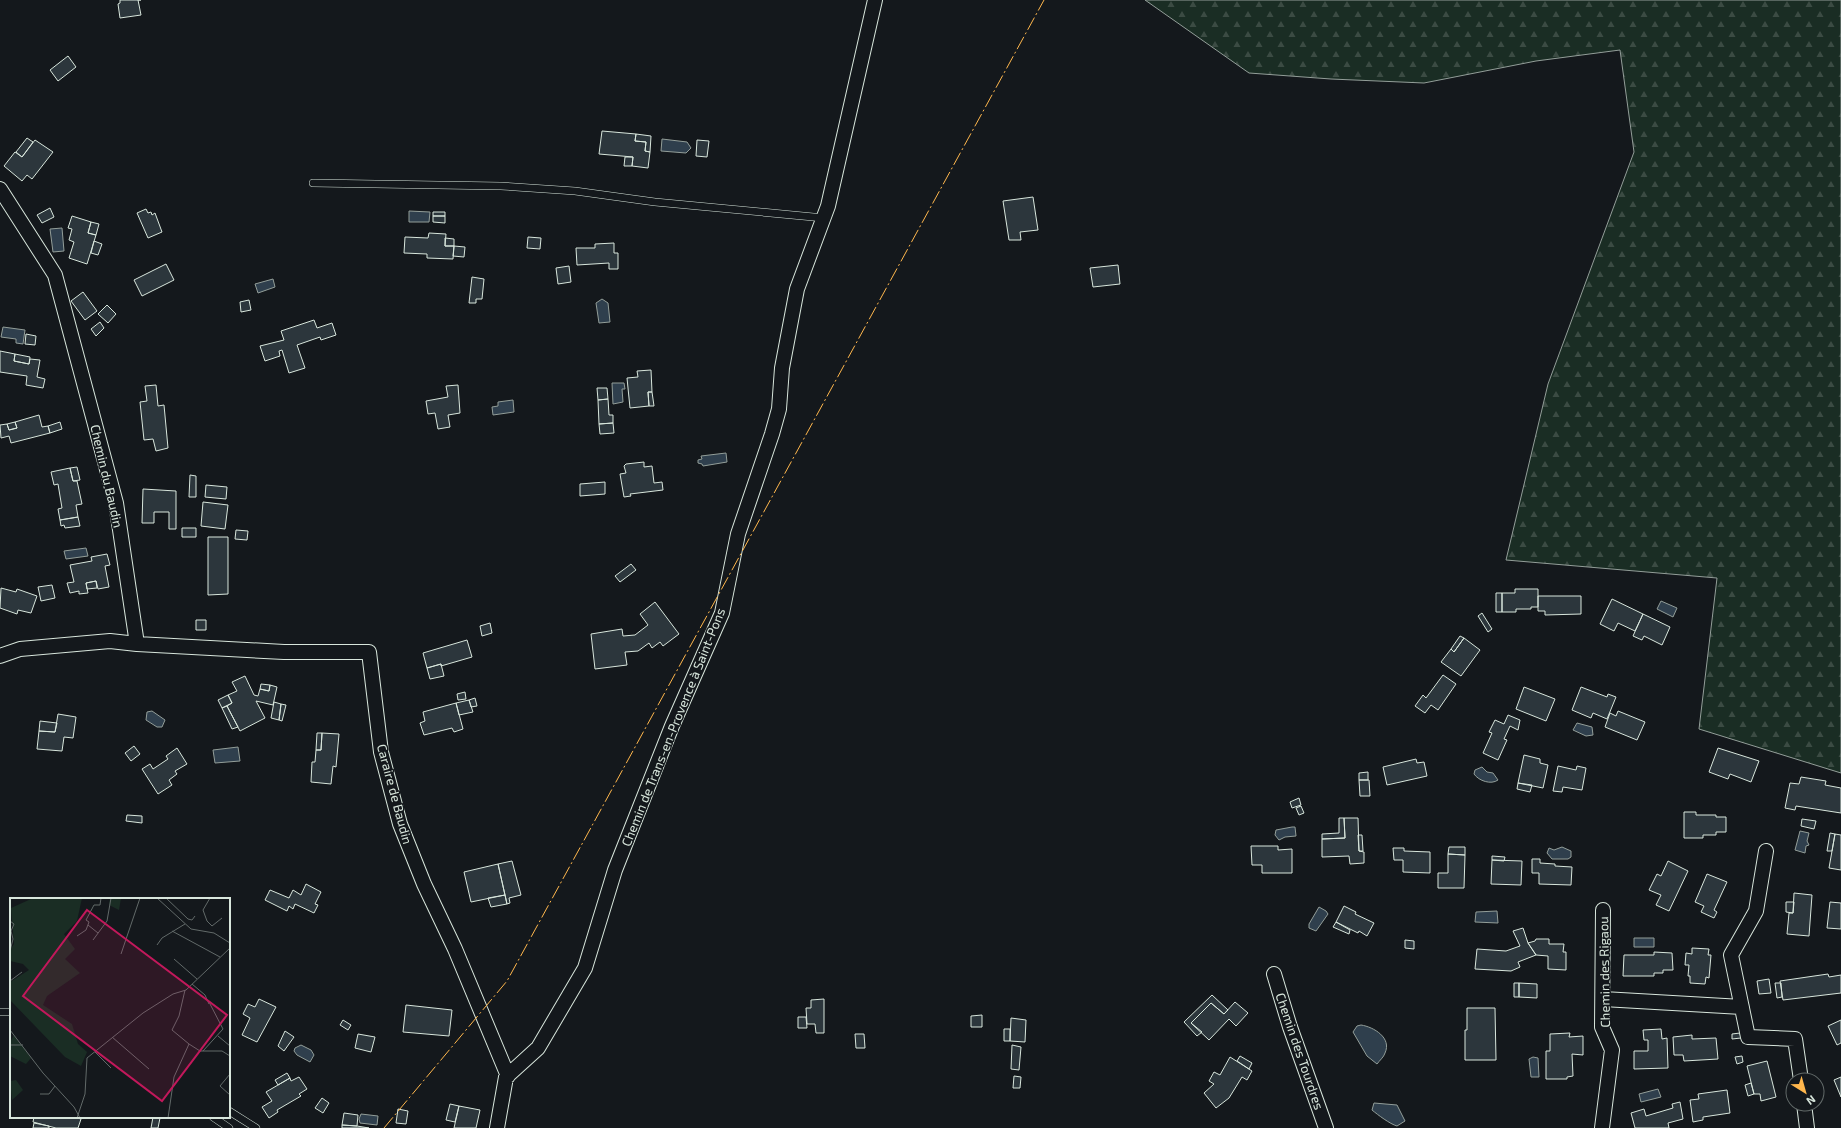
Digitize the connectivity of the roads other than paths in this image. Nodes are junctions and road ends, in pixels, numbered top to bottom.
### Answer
1 (875, 0) edge
2 (313, 183) dead end
3 (0, 189) edge
4 (824, 218) junction
5 (137, 644) junction
6 (0, 656) edge
7 (1766, 852) dead end
8 (1603, 910) dead end
9 (1274, 974) dead end
10 (1603, 999) junction
11 (1742, 1007) junction
12 (1800, 1072) edge
13 (508, 1076) junction
14 (230, 1112) edge
15 (1805, 1112) edge
16 (214, 1118) edge
17 (229, 1128) edge
18 (256, 1128) edge
19 (497, 1128) edge
20 (1326, 1128) edge
21 (1602, 1128) edge
22 (1807, 1128) edge

1 - 4 street, Chemin de Trans-en-Provence à Saint-Pons
2 - 4 lane
3 - 5 street, Chemin du Baudin
4 - 13 street, Chemin de Trans-en-Provence à Saint-Pons
5 - 6 street
5 - 13 street, Caraire de Baudin
7 - 11 street
8 - 10 street, Chemin des Rigaou
9 - 20 street, Chemin des Tourdres
10 - 11 street
10 - 21 street, Chemin des Rigaou
11 - 12 street
13 - 19 street
14 - 18 lane
15 - 22 street
16 - 17 lane

